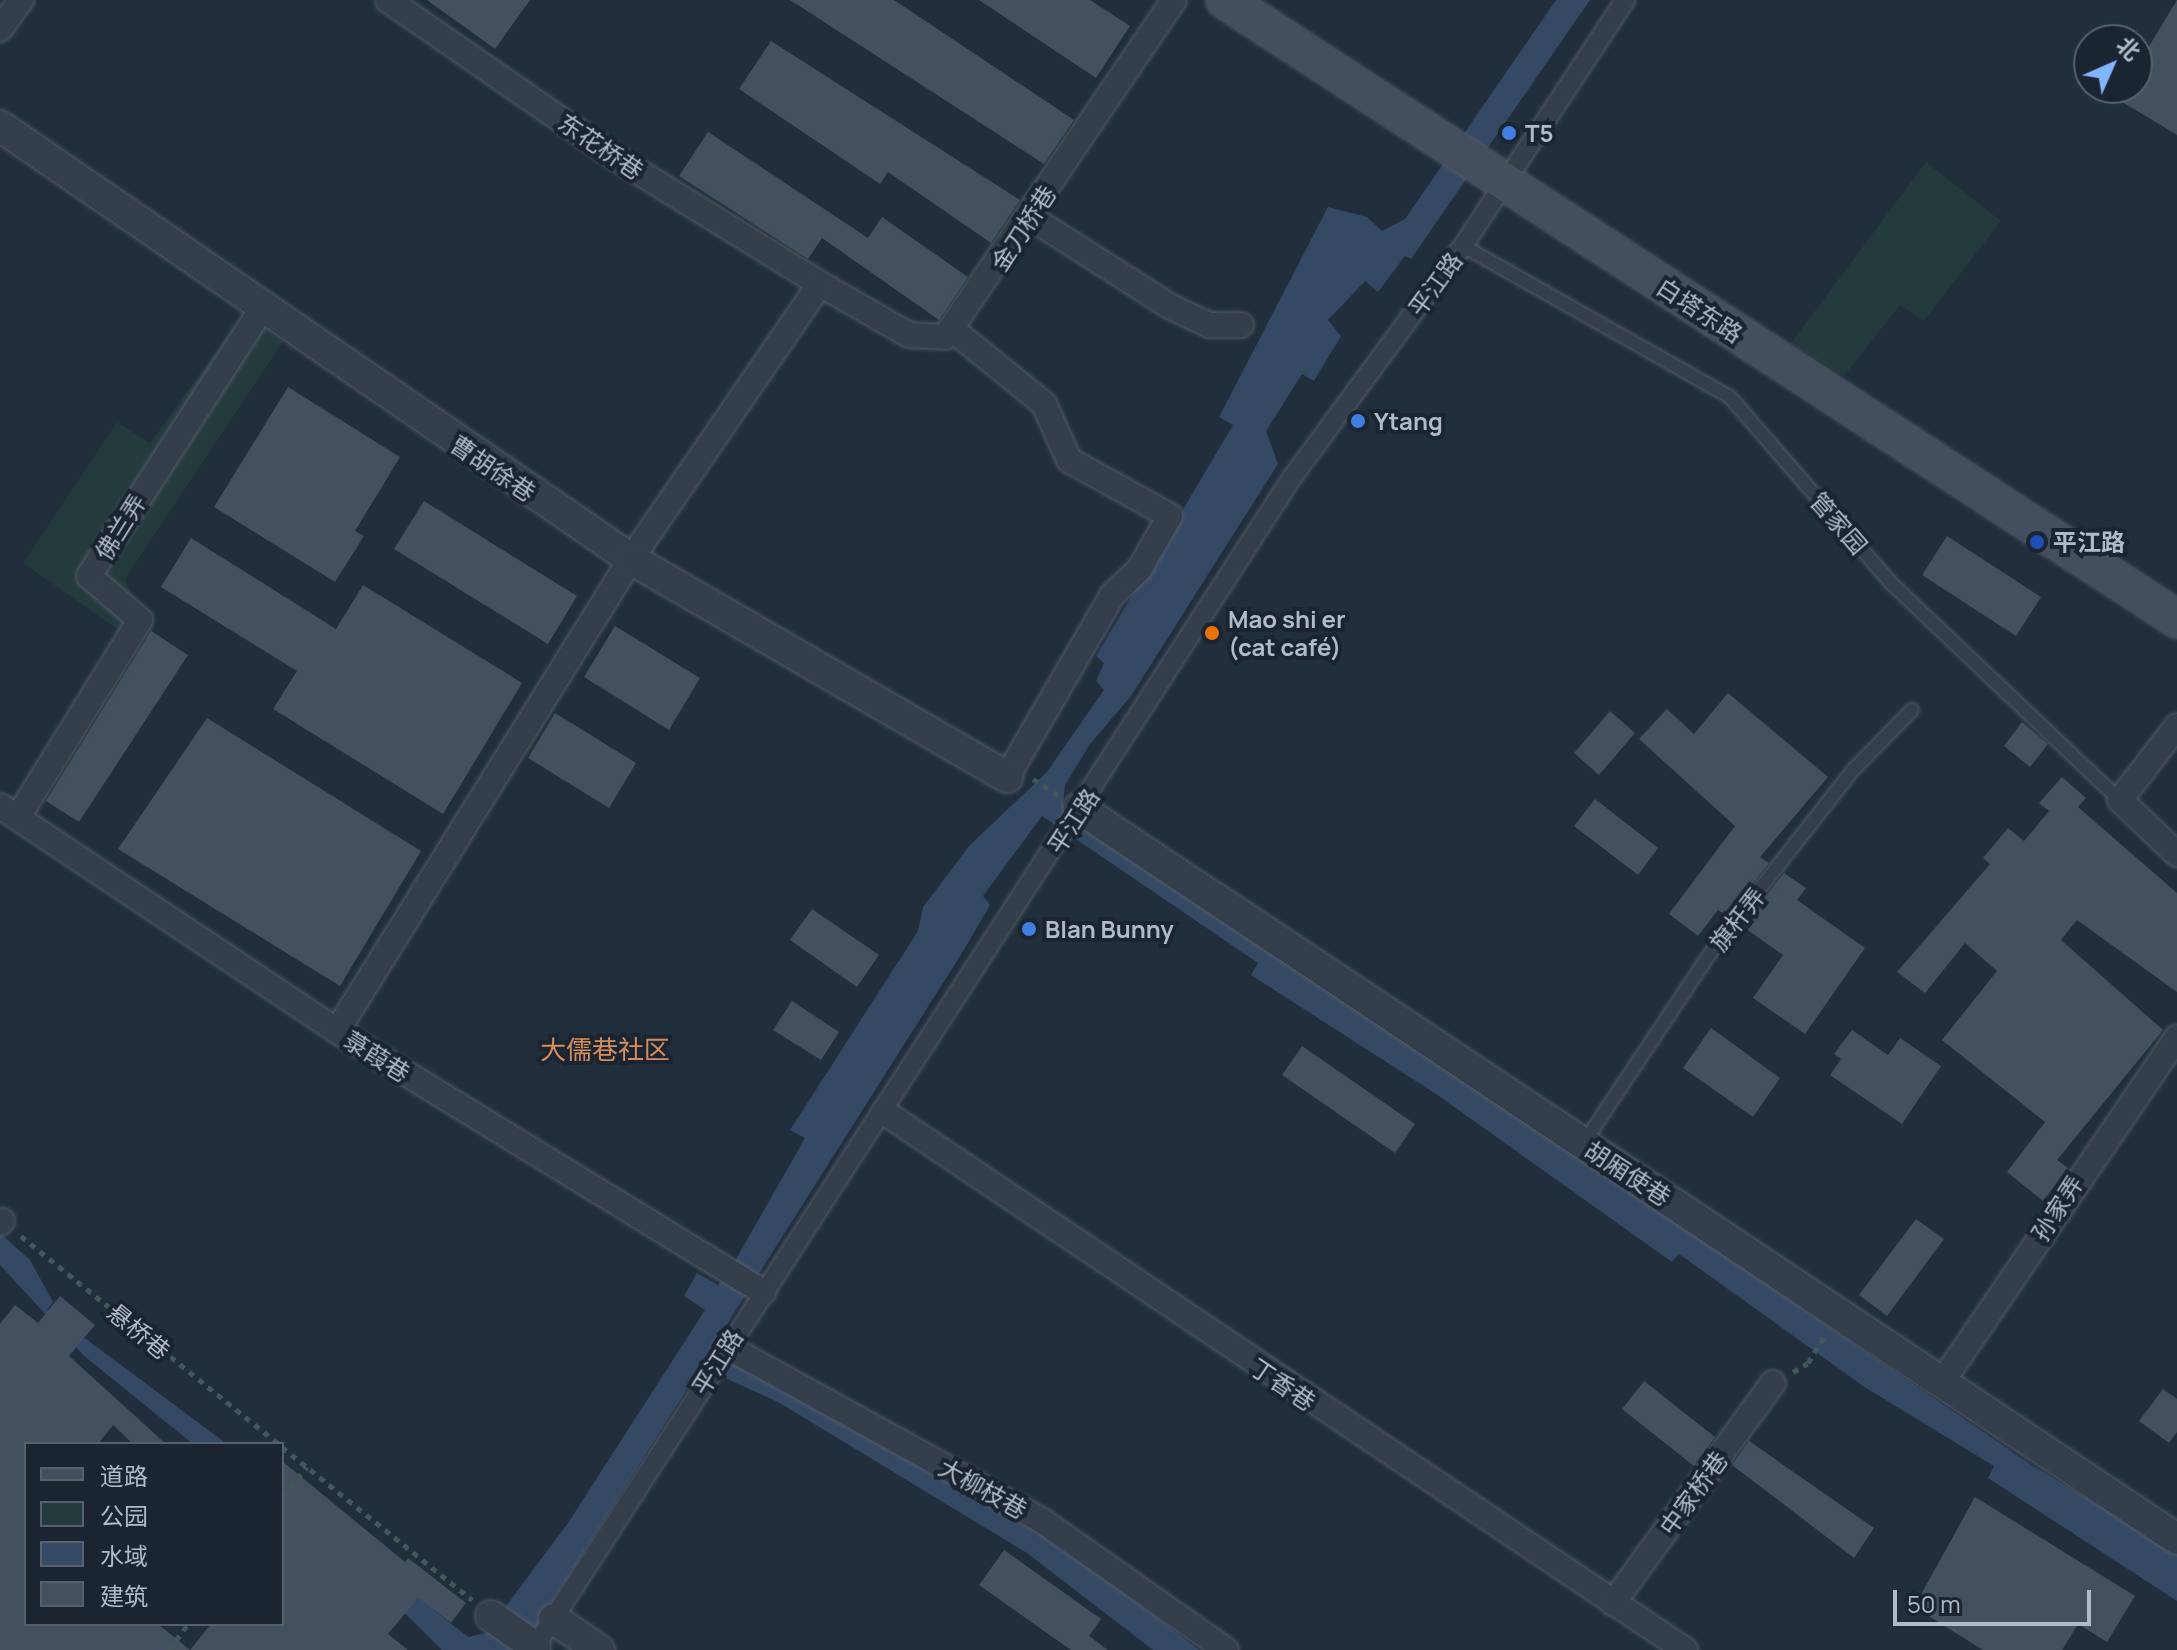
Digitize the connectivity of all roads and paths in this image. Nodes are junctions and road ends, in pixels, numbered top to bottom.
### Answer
1 (21, 0) edge
2 (388, 0) edge
3 (1174, 0) edge
4 (1225, 0) edge
5 (1625, 0) edge
6 (0, 29) edge
7 (0, 126) edge
8 (1498, 179) junction
9 (1030, 217) junction
10 (1463, 246) junction
11 (820, 284) junction
12 (263, 307) junction
13 (1241, 325) dead end
14 (953, 330) junction
15 (631, 559) junction
16 (2177, 619) edge
17 (1912, 710) dead end
18 (2177, 726) edge
19 (1019, 778) junction
20 (1050, 789) dead end
21 (2120, 800) junction
22 (1080, 810) junction
23 (9, 812) edge
24 (2177, 854) edge
25 (337, 1031) junction
26 (2177, 1037) edge
27 (884, 1112) junction
28 (1583, 1144) junction
29 (1, 1222) edge
30 (760, 1290) junction
31 (1827, 1332) dead end
32 (719, 1358) junction
33 (1808, 1363) dead end
34 (1942, 1382) junction
35 (1773, 1383) dead end
36 (276, 1442) edge
37 (284, 1448) edge
38 (307, 1467) junction
39 (284, 1494) edge
40 (2177, 1539) edge
41 (1613, 1603) junction
42 (491, 1616) joint
43 (187, 1626) edge
44 (541, 1636) edge
45 (169, 1650) edge
46 (599, 1650) edge
47 (1226, 1650) edge
48 (1685, 1650) edge

1 - 6 street
2 - 11 street, 东花桥巷
3 - 9 street, 金刀桥巷
4 - 8 main road, 白塔东路
5 - 8 street, 平江路
7 - 12 street, 曹胡徐巷
8 - 10 street, 平江路
8 - 16 main road, 白塔东路
9 - 13 street
9 - 14 street, 金刀桥巷
10 - 21 lane, 管家园
10 - 22 street, 平江路
11 - 14 street
11 - 15 street
12 - 15 street, 曹胡徐巷
12 - 23 street, 佛兰弄
14 - 19 street
15 - 19 street, 曹胡徐巷
15 - 25 street
17 - 28 lane, 旗杆弄
18 - 21 street
19 - 20 path
21 - 24 street, 管家园
22 - 27 street, 平江路
22 - 28 street, 胡厢使巷
23 - 25 street, 菉葭巷
25 - 30 street, 菉葭巷
26 - 34 street, 孙家弄
27 - 30 street, 平江路
27 - 41 street, 丁香巷
28 - 34 street, 胡厢使巷
29 - 36 path, 悬桥巷
30 - 32 street, 平江路
31 - 33 path
32 - 44 street, 平江路
32 - 47 street, 大柳枝巷
34 - 40 street, 胡厢使巷
35 - 41 street, 中家桥巷
37 - 38 path, 悬桥巷
38 - 39 path
38 - 42 path, 悬桥巷
41 - 48 street, 丁香巷
42 - 44 street
43 - 45 path
44 - 46 street

